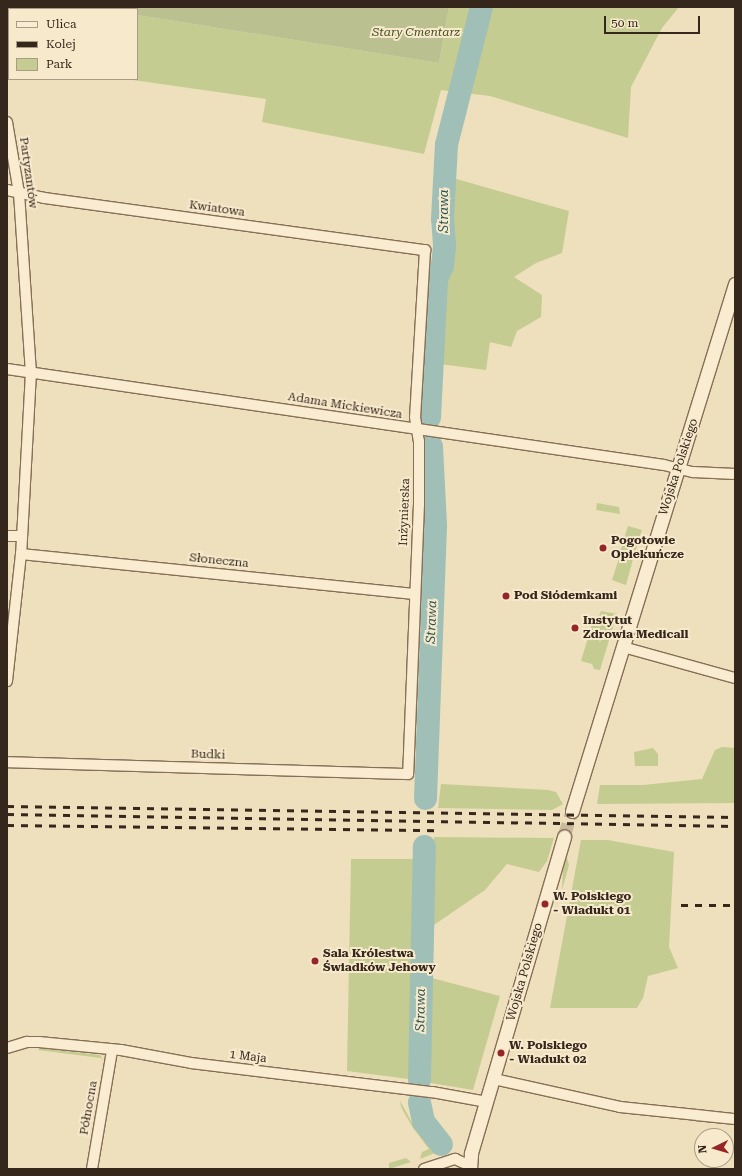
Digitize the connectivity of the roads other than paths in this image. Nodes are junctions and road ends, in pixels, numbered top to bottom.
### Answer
1 (7, 122) edge
2 (7, 190) edge
3 (19, 193) junction
4 (424, 250) joint
5 (735, 284) edge
6 (7, 369) edge
7 (31, 372) junction
8 (420, 430) junction
9 (679, 468) junction
10 (735, 474) edge
11 (7, 536) edge
12 (22, 536) junction
13 (21, 554) junction
14 (414, 594) junction
15 (624, 646) junction
16 (735, 678) edge
17 (7, 681) edge
18 (7, 762) edge
19 (408, 774) joint
20 (572, 811) tunnel mouth
21 (564, 836) tunnel mouth
22 (7, 1048) edge
23 (112, 1051) junction
24 (494, 1079) junction
25 (487, 1102) junction
26 (735, 1119) edge
27 (467, 1164) edge
28 (92, 1169) edge
29 (424, 1169) edge

1 - 3 street, Partyzantów
2 - 3 street, Kwiatowa
3 - 4 street, Kwiatowa
3 - 7 street, Partyzantów
4 - 8 street, Inżynierska
5 - 9 street, Wojska Polskiego
6 - 7 street, Adama Mickiewicza
7 - 8 street, Adama Mickiewicza
7 - 12 street, Partyzantów
8 - 9 street, Adama Mickiewicza
8 - 14 street, Inżynierska
9 - 10 street, Adama Mickiewicza
9 - 15 street, Wojska Polskiego
11 - 12 street
12 - 13 street, Partyzantów
13 - 14 street, Słoneczna
13 - 17 street, Partyzantów
14 - 19 street, Inżynierska
15 - 16 street
15 - 20 street, Wojska Polskiego
18 - 19 street, Budki
21 - 24 street, Wojska Polskiego
22 - 23 street, 1 Maja
23 - 25 street, 1 Maja
23 - 28 street, Północna
24 - 25 street, Wojska Polskiego
24 - 26 street
25 - 27 street, Wojska Polskiego
27 - 29 street

